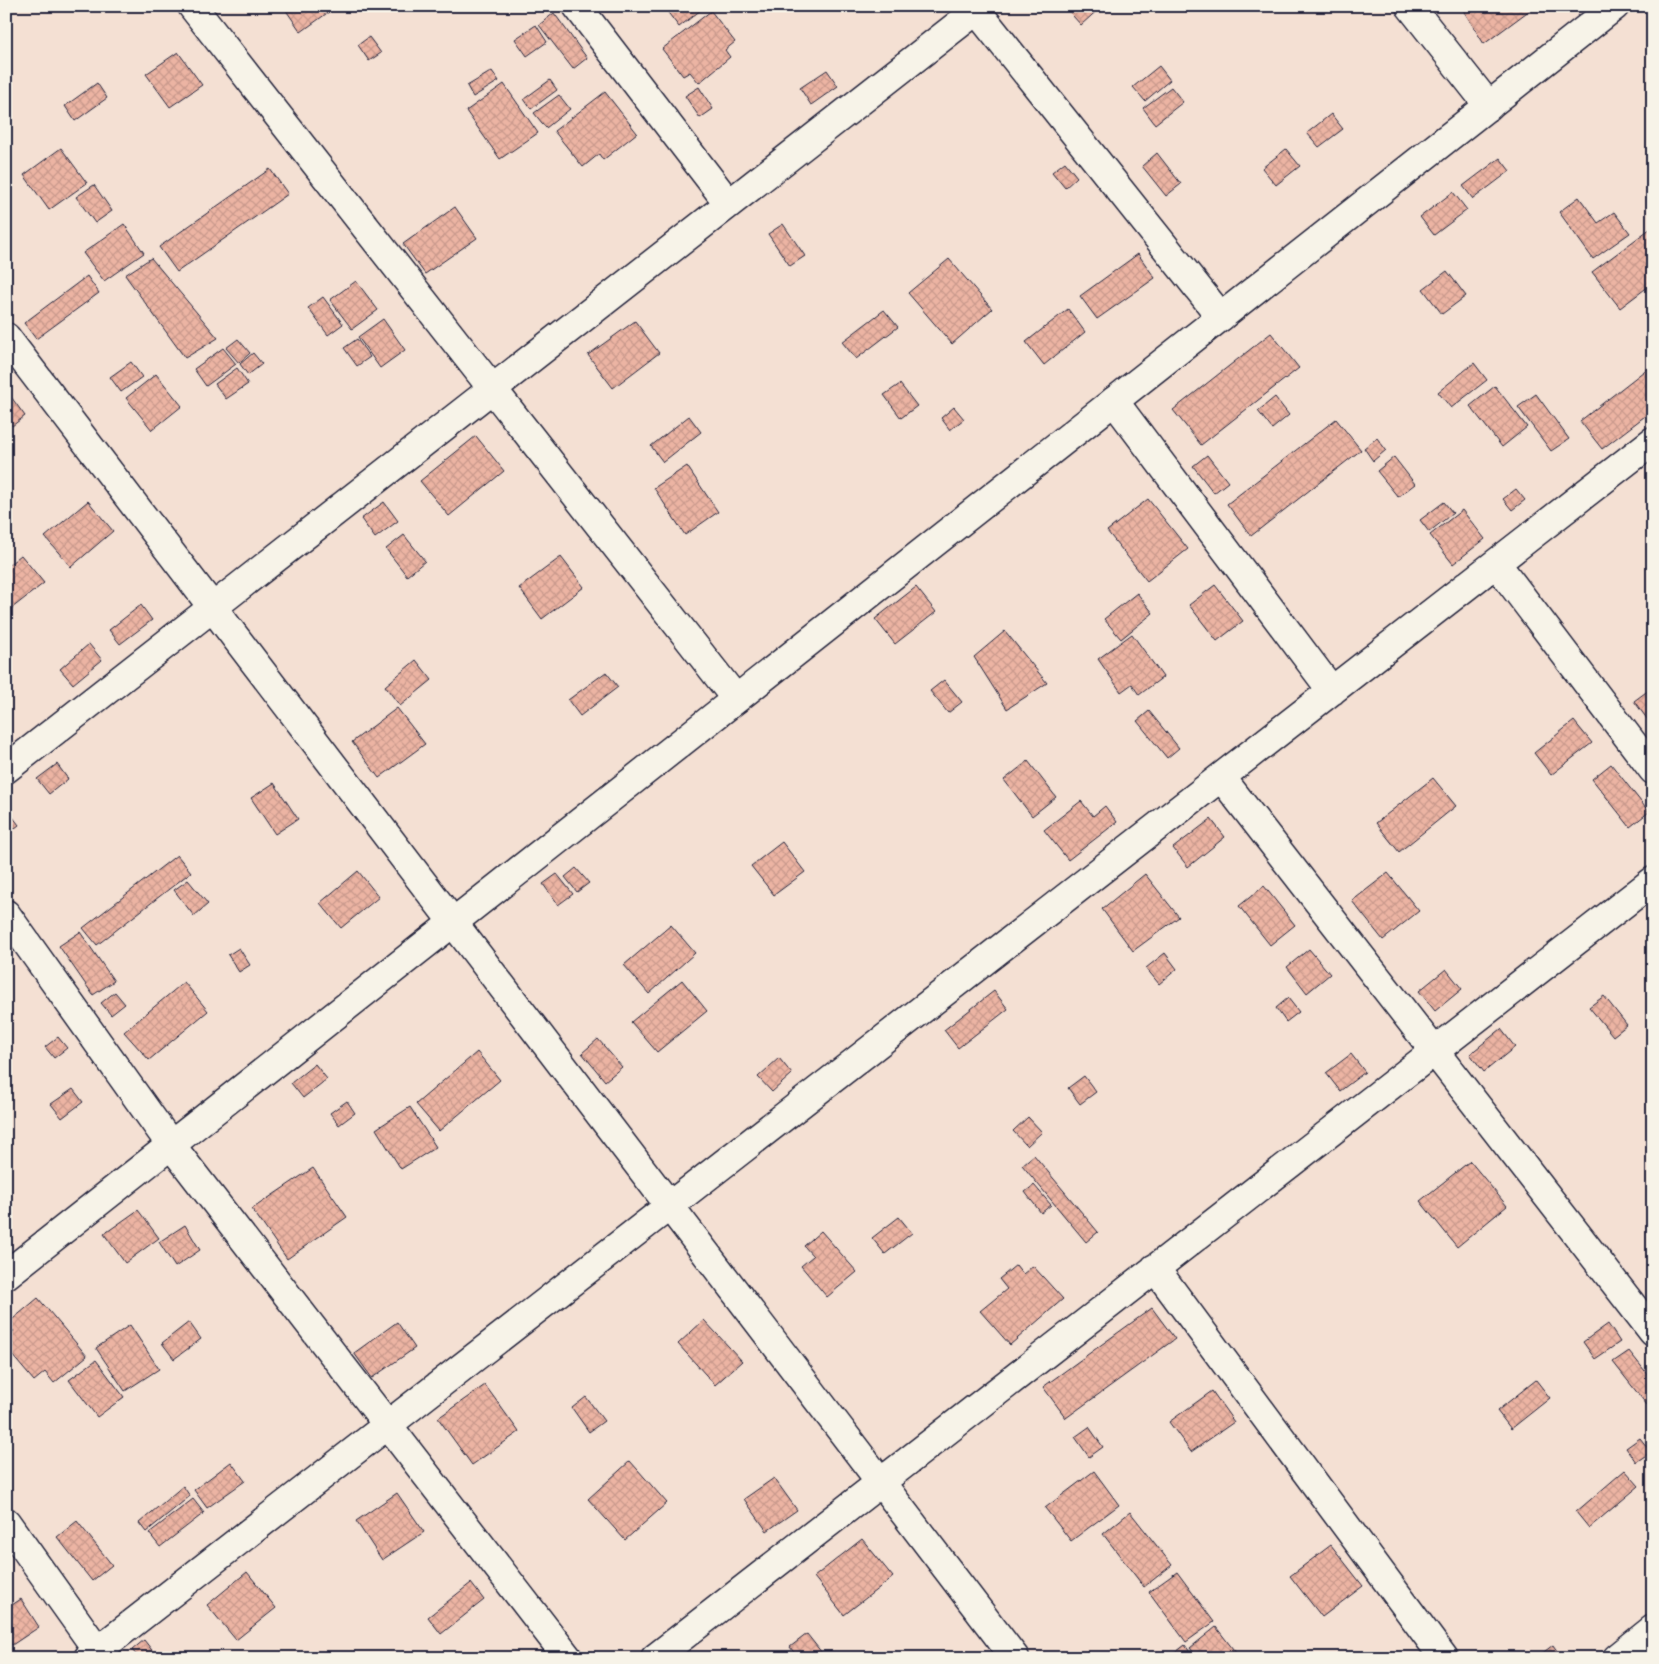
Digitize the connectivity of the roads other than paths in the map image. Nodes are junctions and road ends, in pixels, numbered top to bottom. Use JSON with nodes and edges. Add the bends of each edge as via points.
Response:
{"nodes":[{"id":1,"x":192,"y":6,"type":"edge"},
{"id":2,"x":576,"y":6,"type":"edge"},
{"id":3,"x":1410,"y":6,"type":"edge"},
{"id":4,"x":1615,"y":6,"type":"edge"},
{"id":5,"x":977,"y":8,"type":"edge"},
{"id":6,"x":1489,"y":106,"type":"junction"},
{"id":7,"x":729,"y":204,"type":"junction"},
{"id":8,"x":1221,"y":317,"type":"junction"},
{"id":9,"x":11,"y":352,"type":"edge"},
{"id":10,"x":492,"y":390,"type":"junction"},
{"id":11,"x":1114,"y":401,"type":"junction"},
{"id":12,"x":1653,"y":441,"type":"edge"},
{"id":13,"x":1496,"y":563,"type":"junction"},
{"id":14,"x":213,"y":608,"type":"junction"},
{"id":15,"x":1332,"y":691,"type":"junction"},
{"id":16,"x":736,"y":699,"type":"junction"},
{"id":17,"x":6,"y":769,"type":"edge"},
{"id":18,"x":1653,"y":770,"type":"edge"},
{"id":19,"x":1221,"y":777,"type":"junction"},
{"id":20,"x":1653,"y":881,"type":"edge"},
{"id":21,"x":6,"y":914,"type":"edge"},
{"id":22,"x":454,"y":922,"type":"junction"},
{"id":23,"x":1434,"y":1051,"type":"junction"},
{"id":24,"x":171,"y":1145,"type":"junction"},
{"id":25,"x":670,"y":1206,"type":"junction"},
{"id":26,"x":1155,"y":1268,"type":"junction"},
{"id":27,"x":6,"y":1275,"type":"edge"},
{"id":28,"x":1653,"y":1332,"type":"edge"},
{"id":29,"x":388,"y":1425,"type":"junction"},
{"id":30,"x":881,"y":1482,"type":"junction"},
{"id":31,"x":6,"y":1522,"type":"edge"},
{"id":32,"x":1653,"y":1629,"type":"edge"},
{"id":33,"x":97,"y":1655,"type":"edge"},
{"id":34,"x":568,"y":1658,"type":"edge"},
{"id":35,"x":655,"y":1658,"type":"edge"},
{"id":36,"x":1015,"y":1658,"type":"edge"},
{"id":37,"x":1444,"y":1658,"type":"edge"},
{"id":38,"x":1617,"y":1658,"type":"edge"}],
"edges":[{"from":1,"to":10,"type":"street"},
{"from":2,"to":7,"type":"street"},
{"from":3,"to":6,"type":"street"},
{"from":4,"to":6,"type":"street"},
{"from":5,"to":7,"type":"street"},
{"from":5,"to":8,"type":"street"},
{"from":6,"to":8,"type":"street"},
{"from":7,"to":10,"type":"street"},
{"from":8,"to":11,"type":"street"},
{"from":9,"to":14,"type":"street"},
{"from":10,"to":14,"type":"street"},
{"from":10,"to":16,"type":"street"},
{"from":11,"to":15,"type":"street"},
{"from":11,"to":16,"type":"street"},
{"from":12,"to":13,"type":"street"},
{"from":13,"to":15,"type":"street"},
{"from":13,"to":18,"type":"street"},
{"from":14,"to":17,"type":"street"},
{"from":14,"to":22,"type":"street"},
{"from":15,"to":19,"type":"street"},
{"from":16,"to":22,"type":"street"},
{"from":19,"to":23,"type":"street"},
{"from":19,"to":25,"type":"street"},
{"from":20,"to":23,"type":"street"},
{"from":21,"to":24,"type":"street"},
{"from":22,"to":24,"type":"street"},
{"from":22,"to":25,"type":"street"},
{"from":23,"to":26,"type":"street"},
{"from":23,"to":28,"type":"street"},
{"from":24,"to":27,"type":"street"},
{"from":24,"to":29,"type":"street"},
{"from":25,"to":29,"type":"street"},
{"from":25,"to":30,"type":"street"},
{"from":26,"to":30,"type":"street"},
{"from":26,"to":37,"type":"street"},
{"from":29,"to":33,"type":"street"},
{"from":29,"to":34,"type":"street"},
{"from":30,"to":35,"type":"street"},
{"from":30,"to":36,"type":"street"},
{"from":31,"to":33,"type":"street"},
{"from":32,"to":38,"type":"street"}]}
